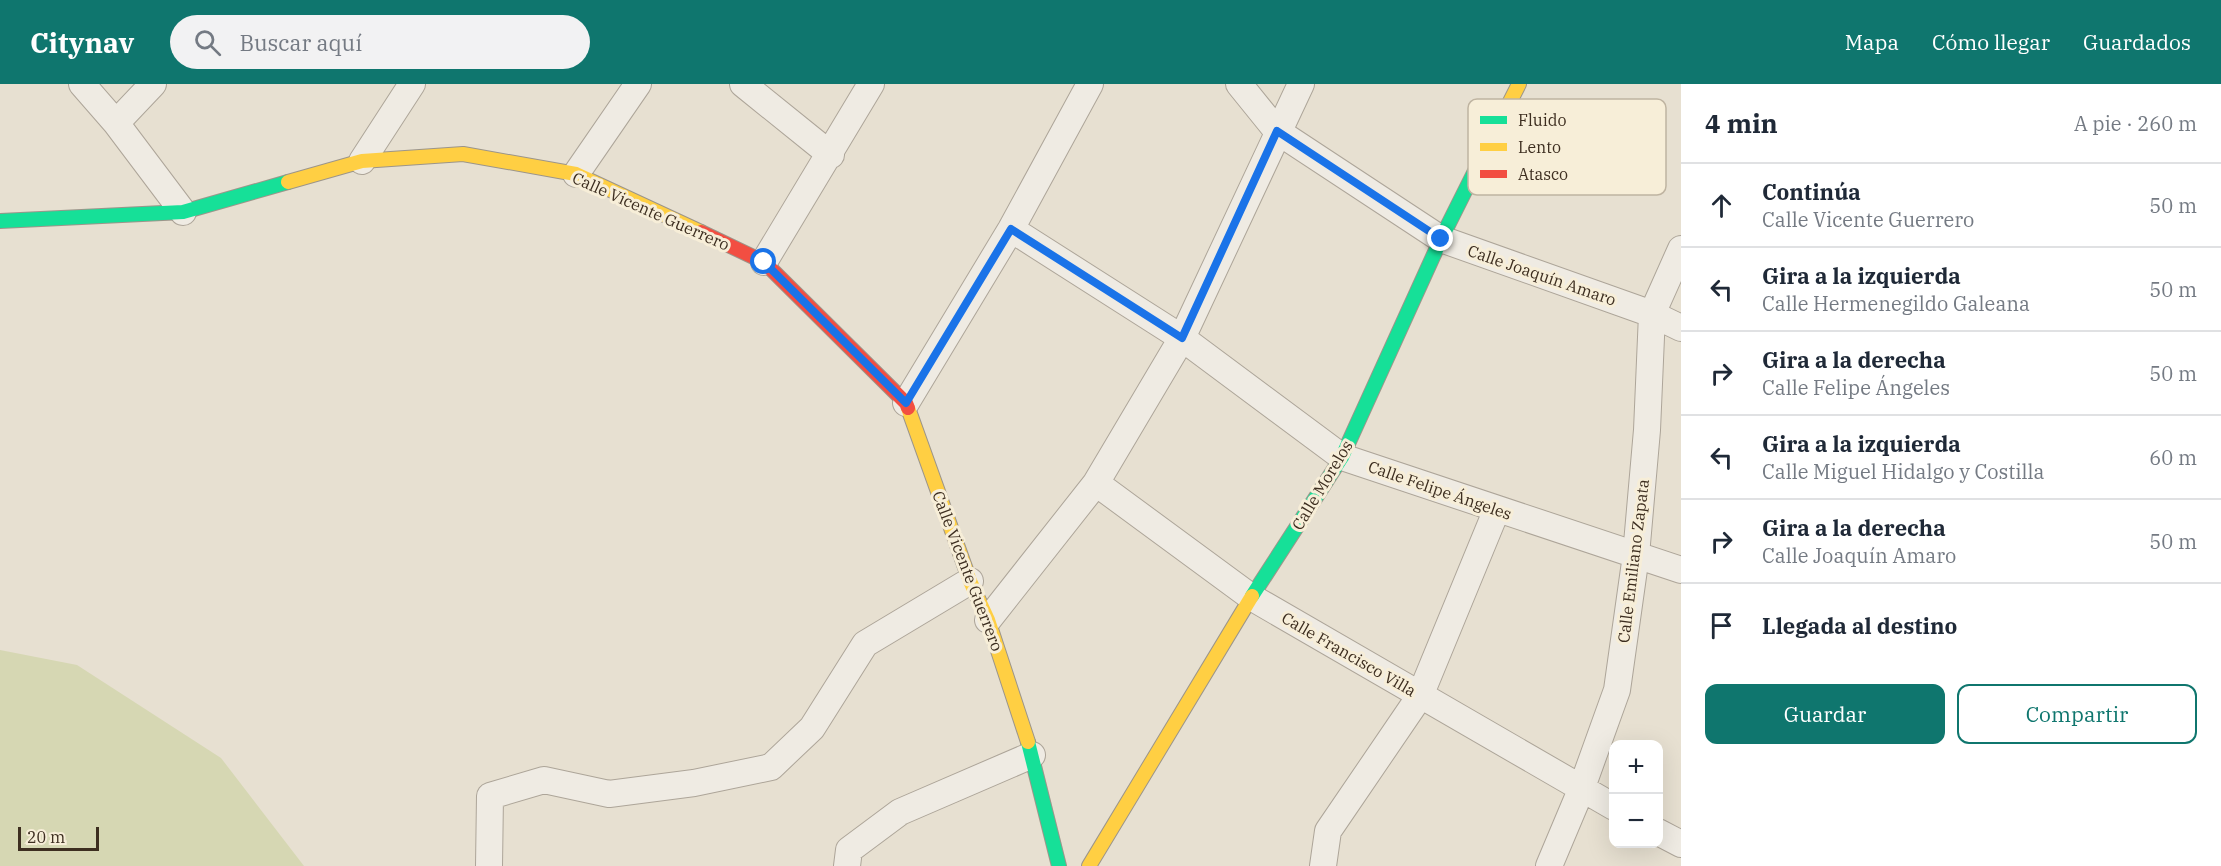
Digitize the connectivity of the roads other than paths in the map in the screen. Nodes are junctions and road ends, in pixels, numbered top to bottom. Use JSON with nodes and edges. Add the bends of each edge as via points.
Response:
{"nodes":[{"id":1,"x":82,"y":84,"type":"edge"},
{"id":2,"x":153,"y":84,"type":"edge"},
{"id":3,"x":412,"y":84,"type":"edge"},
{"id":4,"x":638,"y":84,"type":"edge"},
{"id":5,"x":743,"y":84,"type":"edge"},
{"id":6,"x":871,"y":84,"type":"edge"},
{"id":7,"x":1090,"y":84,"type":"edge"},
{"id":8,"x":1239,"y":84,"type":"edge"},
{"id":9,"x":1301,"y":84,"type":"edge"},
{"id":10,"x":1519,"y":84,"type":"edge"},
{"id":11,"x":1511,"y":99,"type":"edge"},
{"id":12,"x":116,"y":123,"type":"junction"},
{"id":13,"x":1277,"y":131,"type":"junction"},
{"id":14,"x":831,"y":155,"type":"junction"},
{"id":15,"x":362,"y":161,"type":"junction"},
{"id":16,"x":576,"y":174,"type":"junction"},
{"id":17,"x":1468,"y":185,"type":"edge"},
{"id":18,"x":183,"y":212,"type":"junction"},
{"id":19,"x":0,"y":221,"type":"edge"},
{"id":20,"x":1011,"y":229,"type":"junction"},
{"id":21,"x":1441,"y":239,"type":"junction"},
{"id":22,"x":1681,"y":249,"type":"edge"},
{"id":23,"x":764,"y":262,"type":"junction"},
{"id":24,"x":1652,"y":314,"type":"junction"},
{"id":25,"x":1681,"y":328,"type":"edge"},
{"id":26,"x":1182,"y":338,"type":"junction"},
{"id":27,"x":906,"y":403,"type":"junction"},
{"id":28,"x":1342,"y":457,"type":"junction"},
{"id":29,"x":1096,"y":483,"type":"junction"},
{"id":30,"x":1497,"y":509,"type":"junction"},
{"id":31,"x":1636,"y":555,"type":"junction"},
{"id":32,"x":1681,"y":570,"type":"edge"},
{"id":33,"x":970,"y":581,"type":"junction"},
{"id":34,"x":1251,"y":597,"type":"junction"},
{"id":35,"x":988,"y":620,"type":"junction"},
{"id":36,"x":1420,"y":696,"type":"junction"},
{"id":37,"x":1032,"y":755,"type":"junction"},
{"id":38,"x":1581,"y":790,"type":"junction"},
{"id":39,"x":1609,"y":804,"type":"edge"},
{"id":40,"x":1663,"y":834,"type":"edge"},
{"id":41,"x":1681,"y":844,"type":"edge"},
{"id":42,"x":489,"y":866,"type":"edge"},
{"id":43,"x":847,"y":866,"type":"edge"},
{"id":44,"x":1059,"y":866,"type":"edge"},
{"id":45,"x":1089,"y":866,"type":"edge"},
{"id":46,"x":1323,"y":866,"type":"edge"},
{"id":47,"x":1549,"y":866,"type":"edge"}],
"edges":[{"from":1,"to":12,"type":"street"},
{"from":2,"to":12,"type":"street"},
{"from":3,"to":15,"type":"street"},
{"from":4,"to":16,"type":"street"},
{"from":5,"to":14,"type":"street"},
{"from":6,"to":14,"type":"street"},
{"from":7,"to":20,"type":"street"},
{"from":8,"to":13,"type":"street","name":"Calle Joaquín Amaro"},
{"from":9,"to":13,"type":"street"},
{"from":10,"to":11,"type":"street","name":"Calle Morelos"},
{"from":12,"to":18,"type":"street"},
{"from":13,"to":21,"type":"street","name":"Calle Joaquín Amaro"},
{"from":13,"to":26,"type":"street"},
{"from":14,"to":23,"type":"street"},
{"from":15,"to":16,"type":"street","name":"Calle Vicente Guerrero","via":[[464,154]]},
{"from":15,"to":18,"type":"street","name":"Calle Vicente Guerrero"},
{"from":16,"to":23,"type":"street","name":"Calle Vicente Guerrero"},
{"from":17,"to":21,"type":"street","name":"Calle Morelos"},
{"from":18,"to":19,"type":"street","name":"Calle Vicente Guerrero"},
{"from":20,"to":26,"type":"street","name":"Calle Felipe Ángeles"},
{"from":20,"to":27,"type":"street"},
{"from":21,"to":24,"type":"street","name":"Calle Joaquín Amaro"},
{"from":21,"to":28,"type":"street","name":"Calle Morelos"},
{"from":22,"to":24,"type":"street","name":"Calle Emiliano Zapata"},
{"from":23,"to":27,"type":"street","name":"Calle Vicente Guerrero"},
{"from":24,"to":25,"type":"street","name":"Calle Joaquín Amaro"},
{"from":24,"to":31,"type":"street","name":"Calle Emiliano Zapata"},
{"from":26,"to":28,"type":"street","name":"Calle Felipe Ángeles"},
{"from":26,"to":29,"type":"street"},
{"from":27,"to":33,"type":"street","name":"Calle Vicente Guerrero"},
{"from":28,"to":30,"type":"street","name":"Calle Felipe Ángeles"},
{"from":28,"to":34,"type":"street","name":"Calle Morelos"},
{"from":29,"to":34,"type":"street","name":"Calle Francisco Villa"},
{"from":29,"to":35,"type":"street"},
{"from":30,"to":31,"type":"street","name":"Calle Felipe Ángeles"},
{"from":30,"to":36,"type":"street"},
{"from":31,"to":32,"type":"street","name":"Calle Felipe Ángeles"},
{"from":31,"to":38,"type":"street","name":"Calle Emiliano Zapata","via":[[1617,690]]},
{"from":33,"to":35,"type":"street","name":"Calle Vicente Guerrero"},
{"from":33,"to":42,"type":"street","via":[[865,644],[812,728],[771,767],[694,783],[609,794],[544,780],[490,796]]},
{"from":34,"to":36,"type":"street","name":"Calle Francisco Villa"},
{"from":34,"to":45,"type":"street","name":"Calle Morelos"},
{"from":35,"to":37,"type":"street","name":"Calle Vicente Guerrero"},
{"from":36,"to":38,"type":"street","name":"Calle Francisco Villa"},
{"from":36,"to":46,"type":"street","via":[[1328,831]]},
{"from":37,"to":43,"type":"street","via":[[900,812],[849,850]]},
{"from":37,"to":44,"type":"street","name":"Calle Vicente Guerrero"},
{"from":38,"to":39,"type":"street","name":"Calle Francisco Villa"},
{"from":38,"to":47,"type":"street","name":"Calle Emiliano Zapata"},
{"from":40,"to":41,"type":"street"}]}
